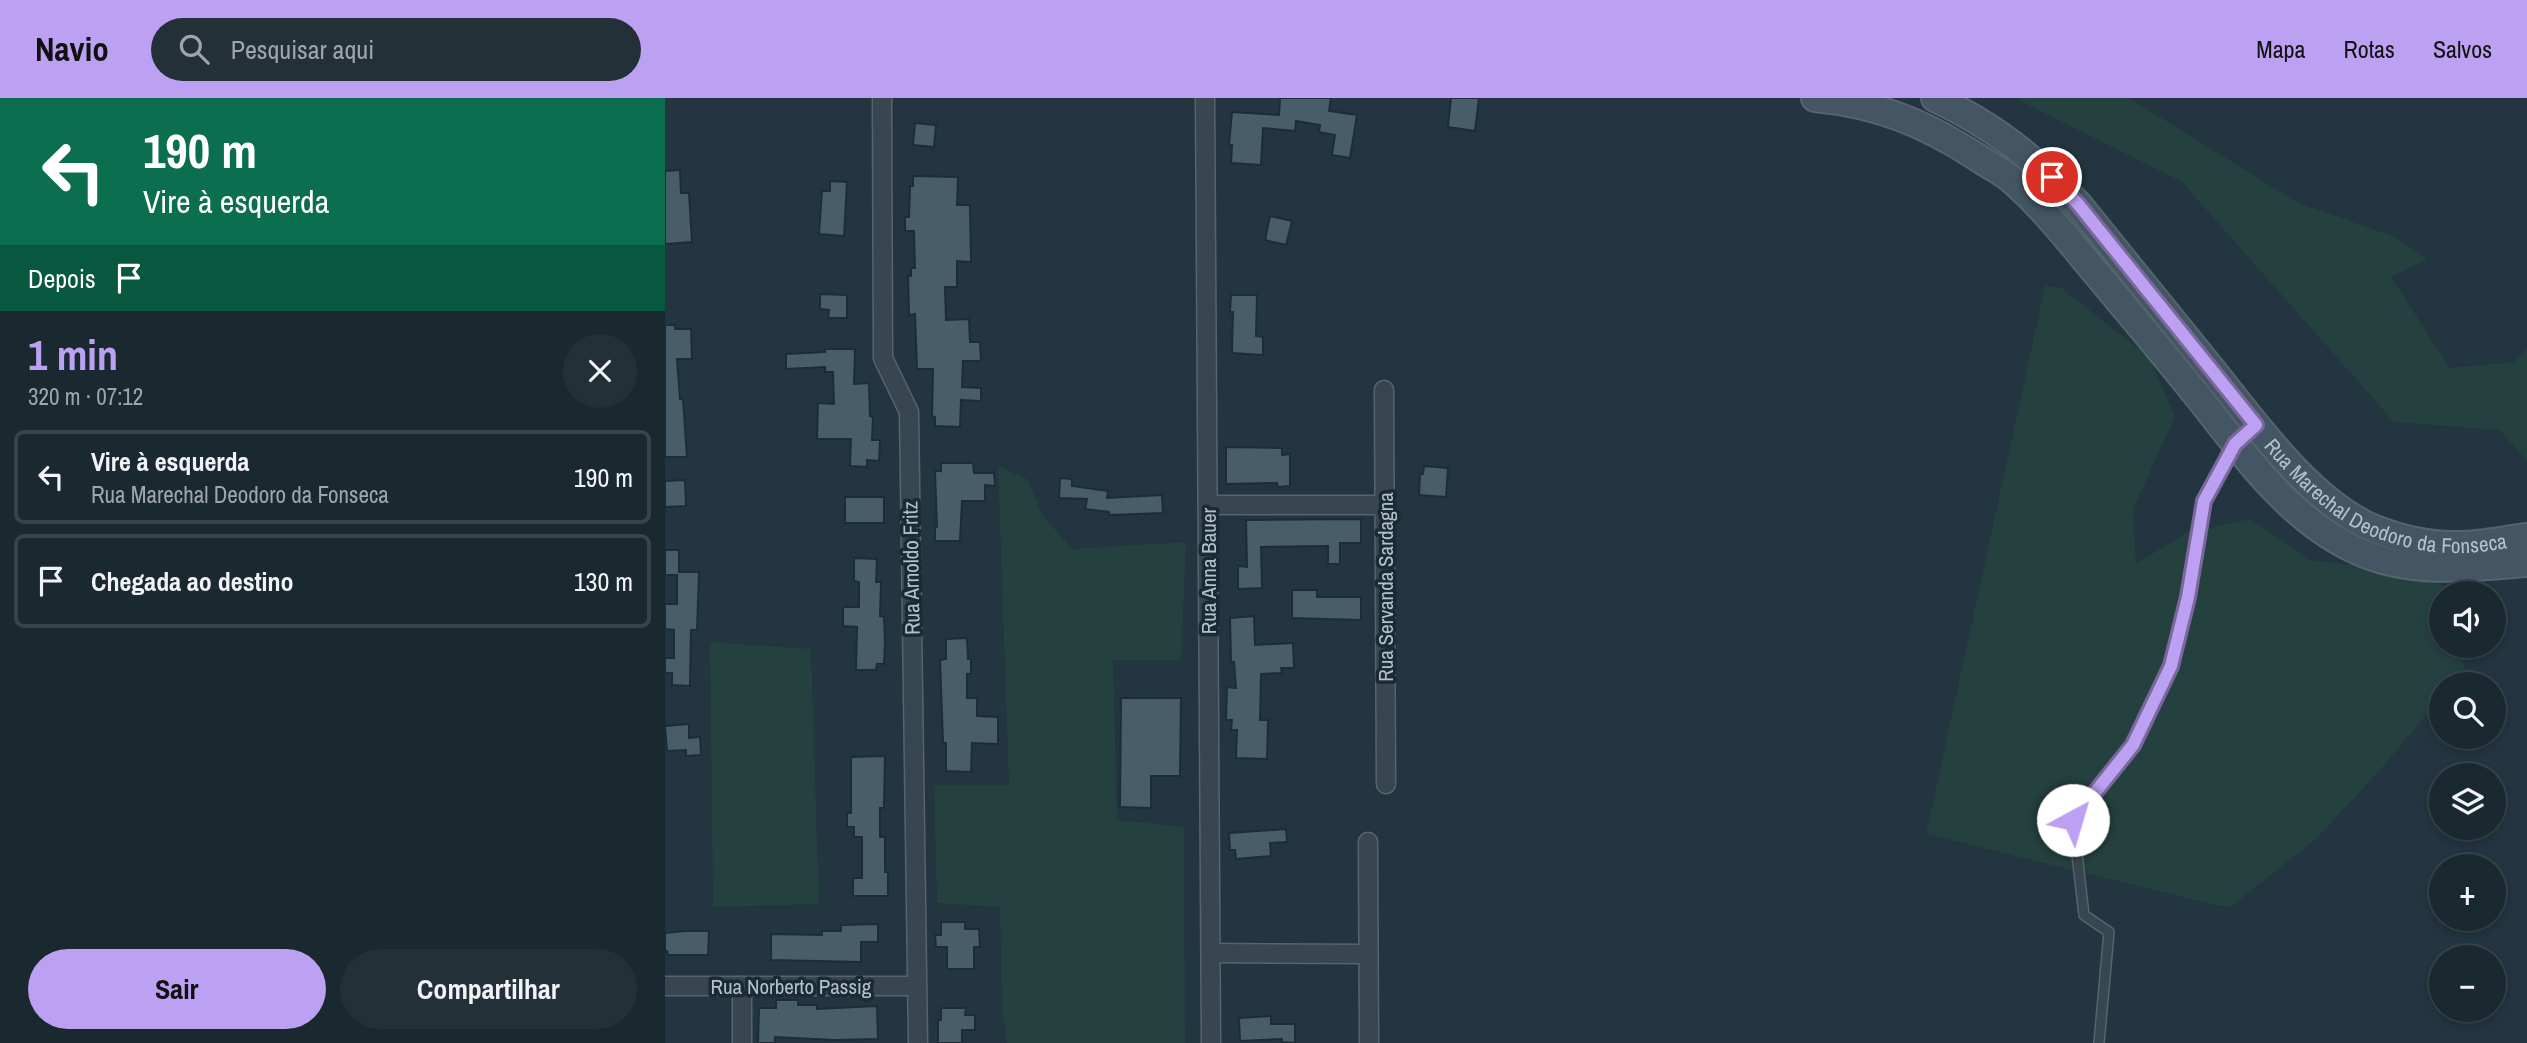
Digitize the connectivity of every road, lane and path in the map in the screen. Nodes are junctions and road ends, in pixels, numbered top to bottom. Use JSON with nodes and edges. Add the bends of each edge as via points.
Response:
{"nodes":[{"id":1,"x":882,"y":98,"type":"edge"},
{"id":2,"x":1205,"y":98,"type":"edge"},
{"id":3,"x":1815,"y":98,"type":"edge"},
{"id":4,"x":1929,"y":98,"type":"edge"},
{"id":5,"x":1935,"y":98,"type":"edge"},
{"id":6,"x":1918,"y":123,"type":"junction"},
{"id":7,"x":1384,"y":390,"type":"dead end"},
{"id":8,"x":2256,"y":425,"type":"junction"},
{"id":9,"x":2235,"y":444,"type":"junction"},
{"id":10,"x":1207,"y":505,"type":"junction"},
{"id":11,"x":1384,"y":505,"type":"junction"},
{"id":12,"x":2527,"y":537,"type":"edge"},
{"id":13,"x":2527,"y":563,"type":"edge"},
{"id":14,"x":1385,"y":784,"type":"dead end"},
{"id":15,"x":1368,"y":842,"type":"dead end"},
{"id":16,"x":1211,"y":953,"type":"junction"},
{"id":17,"x":1368,"y":954,"type":"junction"},
{"id":18,"x":665,"y":986,"type":"edge"},
{"id":19,"x":742,"y":986,"type":"junction"},
{"id":20,"x":917,"y":986,"type":"junction"},
{"id":21,"x":742,"y":1043,"type":"edge"},
{"id":22,"x":918,"y":1043,"type":"edge"},
{"id":23,"x":1212,"y":1043,"type":"edge"},
{"id":24,"x":1369,"y":1043,"type":"edge"},
{"id":25,"x":2099,"y":1043,"type":"edge"}],
"edges":[{"from":1,"to":20,"type":"street","name":"Rua Arnoldo Fritz","via":[[883,358],[909,412]]},
{"from":2,"to":10,"type":"street","name":"Rua Anna Bauer"},
{"from":3,"to":6,"type":"main road","name":"Rua Marechal Deodoro da Fonseca","via":[[1843,100]]},
{"from":4,"to":6,"type":"main road"},
{"from":5,"to":8,"type":"main road","name":"Rua Marechal Deodoro da Fonseca","via":[[1987,126],[2052,177]]},
{"from":6,"to":9,"type":"main road","name":"Rua Marechal Deodoro da Fonseca","via":[[2011,179],[2034,202]]},
{"from":7,"to":11,"type":"street","name":"Rua Servanda Sardagna"},
{"from":8,"to":9,"type":"main road"},
{"from":8,"to":12,"type":"main road","name":"Rua Marechal Deodoro da Fonseca","via":[[2314,489],[2373,528],[2402,538],[2453,545]]},
{"from":9,"to":13,"type":"main road","name":"Rua Marechal Deodoro da Fonseca","via":[[2310,522],[2365,554],[2438,568]]},
{"from":9,"to":25,"type":"lane","via":[[2204,501],[2171,666],[2133,745],[2073,820],[2084,915],[2109,932]]},
{"from":10,"to":11,"type":"street"},
{"from":10,"to":16,"type":"street","name":"Rua Anna Bauer"},
{"from":11,"to":14,"type":"street","name":"Rua Servanda Sardagna"},
{"from":15,"to":17,"type":"street"},
{"from":16,"to":17,"type":"street"},
{"from":16,"to":23,"type":"street","name":"Rua Anna Bauer"},
{"from":17,"to":24,"type":"street"},
{"from":18,"to":19,"type":"street","name":"Rua Norberto Passig"},
{"from":19,"to":20,"type":"street","name":"Rua Norberto Passig"},
{"from":19,"to":21,"type":"street"},
{"from":20,"to":22,"type":"street","name":"Rua Arnoldo Fritz"}]}
